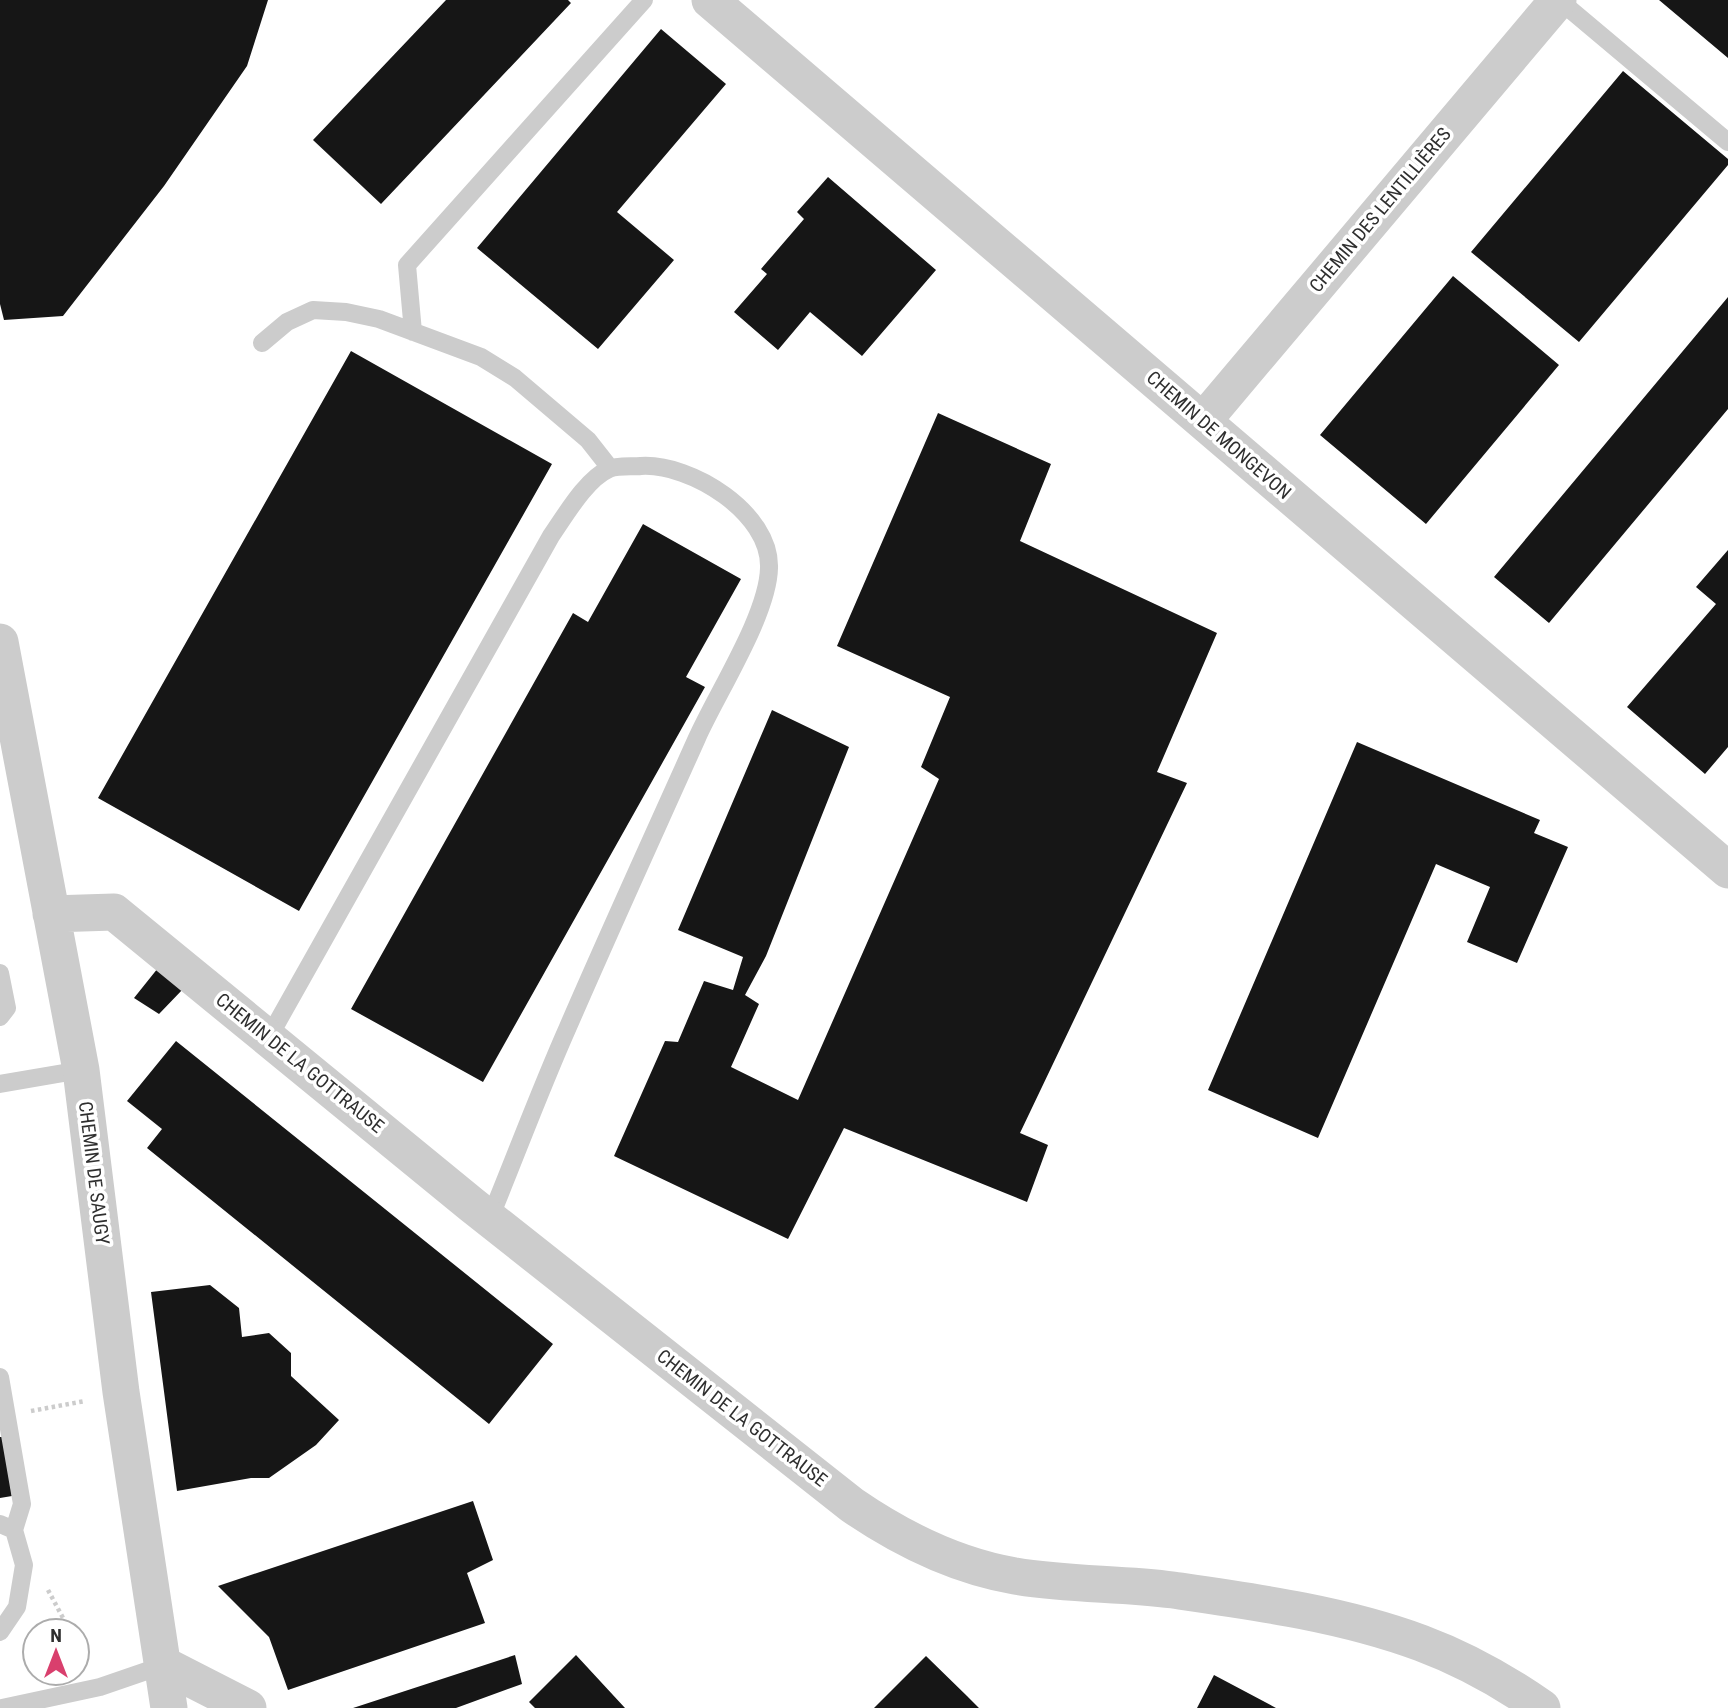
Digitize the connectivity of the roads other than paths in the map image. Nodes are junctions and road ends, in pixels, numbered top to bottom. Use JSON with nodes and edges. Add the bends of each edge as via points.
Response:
{"nodes":[{"id":1,"x":644,"y":0,"type":"edge"},
{"id":2,"x":710,"y":0,"type":"edge"},
{"id":3,"x":1558,"y":0,"type":"edge"},
{"id":4,"x":1728,"y":142,"type":"edge"},
{"id":5,"x":413,"y":332,"type":"junction"},
{"id":6,"x":262,"y":343,"type":"dead end"},
{"id":7,"x":1203,"y":421,"type":"junction"},
{"id":8,"x":610,"y":468,"type":"junction"},
{"id":9,"x":0,"y":642,"type":"edge"},
{"id":10,"x":1728,"y":870,"type":"edge"},
{"id":11,"x":51,"y":914,"type":"junction"},
{"id":12,"x":0,"y":973,"type":"edge"},
{"id":13,"x":0,"y":1017,"type":"edge"},
{"id":14,"x":269,"y":1037,"type":"junction"},
{"id":15,"x":81,"y":1070,"type":"junction"},
{"id":16,"x":0,"y":1084,"type":"edge"},
{"id":17,"x":490,"y":1218,"type":"junction"},
{"id":18,"x":0,"y":1377,"type":"edge"},
{"id":19,"x":7,"y":1527,"type":"edge"},
{"id":20,"x":0,"y":1632,"type":"edge"},
{"id":21,"x":164,"y":1665,"type":"junction"},
{"id":22,"x":2,"y":1708,"type":"edge"},
{"id":23,"x":169,"y":1708,"type":"edge"},
{"id":24,"x":248,"y":1708,"type":"edge"},
{"id":25,"x":1542,"y":1708,"type":"edge"}],
"edges":[{"from":1,"to":5,"type":"lane","via":[[407,265]]},
{"from":2,"to":7,"type":"street","name":"CHEMIN DE MONGEVON"},
{"from":3,"to":4,"type":"lane"},
{"from":3,"to":7,"type":"street","name":"CHEMIN DES LENTILLIÈRES"},
{"from":5,"to":6,"type":"lane","via":[[379,319],[313,310],[287,322]]},
{"from":5,"to":8,"type":"lane","via":[[481,357],[515,378],[588,440]]},
{"from":7,"to":10,"type":"street","name":"CHEMIN DE MONGEVON"},
{"from":8,"to":14,"type":"lane","via":[[580,492],[551,536]]},
{"from":8,"to":17,"type":"lane","via":[[656,465],[706,484],[755,524],[767,545],[769,569],[760,607],[567,1029]]},
{"from":9,"to":11,"type":"street","name":"CHEMIN DE SAUGY"},
{"from":11,"to":14,"type":"street","name":"CHEMIN DE LA GOTTRAUSE","via":[[114,912]]},
{"from":11,"to":15,"type":"street","name":"CHEMIN DE SAUGY"},
{"from":12,"to":13,"type":"lane","via":[[7,1008]]},
{"from":14,"to":17,"type":"street","name":"CHEMIN DE LA GOTTRAUSE"},
{"from":15,"to":16,"type":"lane"},
{"from":15,"to":21,"type":"street","name":"CHEMIN DE SAUGY","via":[[123,1405]]},
{"from":17,"to":25,"type":"street","name":"CHEMIN DE LA GOTTRAUSE","via":[[852,1505],[883,1527],[934,1551],[1014,1576],[1172,1590],[1297,1609],[1421,1643],[1513,1688]]},
{"from":18,"to":19,"type":"lane","via":[[22,1504]]},
{"from":19,"to":20,"type":"lane","via":[[24,1565],[17,1607]]},
{"from":21,"to":22,"type":"lane","via":[[100,1687]]},
{"from":21,"to":23,"type":"street","name":"CHEMIN DE SAUGY"},
{"from":21,"to":24,"type":"street"}]}
